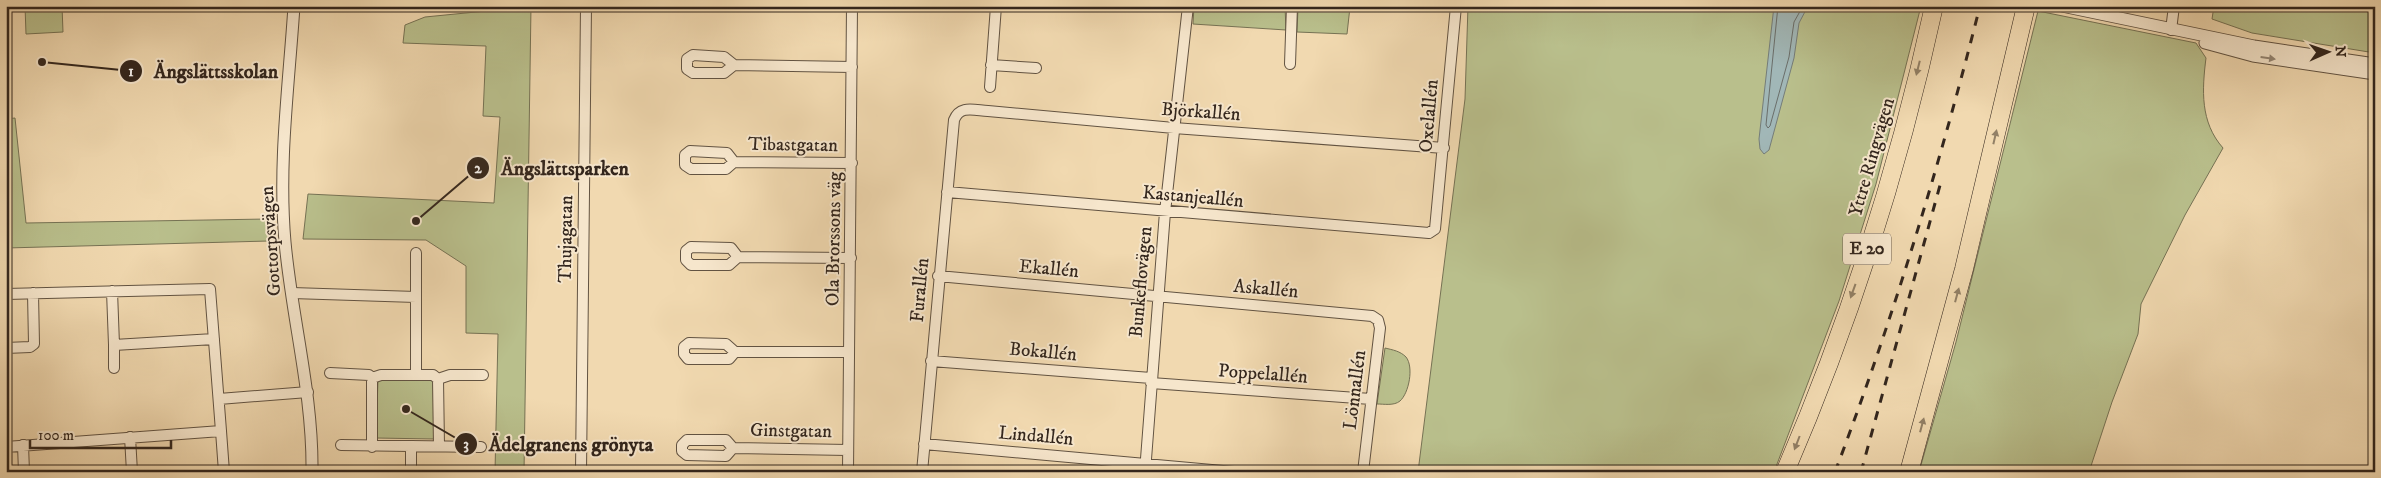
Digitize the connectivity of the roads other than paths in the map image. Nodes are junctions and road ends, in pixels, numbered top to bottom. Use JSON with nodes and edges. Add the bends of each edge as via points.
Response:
{"nodes":[{"id":1,"x":294,"y":6,"type":"edge"},
{"id":2,"x":586,"y":6,"type":"edge"},
{"id":3,"x":852,"y":6,"type":"edge"},
{"id":4,"x":996,"y":6,"type":"edge"},
{"id":5,"x":1188,"y":6,"type":"edge"},
{"id":6,"x":1292,"y":6,"type":"edge"},
{"id":7,"x":1456,"y":6,"type":"edge"},
{"id":8,"x":2026,"y":6,"type":"edge"},
{"id":9,"x":2062,"y":6,"type":"edge"},
{"id":10,"x":2174,"y":6,"type":"edge"},
{"id":11,"x":1932,"y":14,"type":"edge"},
{"id":12,"x":2171,"y":30,"type":"junction"},
{"id":13,"x":1290,"y":64,"type":"dead end"},
{"id":14,"x":2375,"y":64,"type":"edge"},
{"id":15,"x":734,"y":65,"type":"dead end"},
{"id":16,"x":991,"y":65,"type":"junction"},
{"id":17,"x":852,"y":67,"type":"junction"},
{"id":18,"x":1036,"y":68,"type":"dead end"},
{"id":19,"x":2375,"y":74,"type":"edge"},
{"id":20,"x":990,"y":86,"type":"dead end"},
{"id":21,"x":957,"y":112,"type":"joint"},
{"id":22,"x":1174,"y":128,"type":"junction"},
{"id":23,"x":1444,"y":148,"type":"junction"},
{"id":24,"x":734,"y":162,"type":"dead end"},
{"id":25,"x":852,"y":164,"type":"junction"},
{"id":26,"x":947,"y":192,"type":"junction"},
{"id":27,"x":1165,"y":212,"type":"junction"},
{"id":28,"x":1435,"y":229,"type":"joint"},
{"id":29,"x":416,"y":252,"type":"dead end"},
{"id":30,"x":738,"y":257,"type":"dead end"},
{"id":31,"x":851,"y":258,"type":"junction"},
{"id":32,"x":938,"y":276,"type":"junction"},
{"id":33,"x":112,"y":291,"type":"junction"},
{"id":34,"x":33,"y":293,"type":"junction"},
{"id":35,"x":292,"y":293,"type":"junction"},
{"id":36,"x":6,"y":294,"type":"edge"},
{"id":37,"x":1157,"y":296,"type":"junction"},
{"id":38,"x":416,"y":297,"type":"junction"},
{"id":39,"x":1372,"y":316,"type":"joint"},
{"id":40,"x":214,"y":339,"type":"junction"},
{"id":41,"x":114,"y":345,"type":"junction"},
{"id":42,"x":6,"y":348,"type":"edge"},
{"id":43,"x":735,"y":352,"type":"dead end"},
{"id":44,"x":850,"y":352,"type":"junction"},
{"id":45,"x":931,"y":360,"type":"junction"},
{"id":46,"x":114,"y":368,"type":"dead end"},
{"id":47,"x":330,"y":373,"type":"dead end"},
{"id":48,"x":416,"y":375,"type":"junction"},
{"id":49,"x":483,"y":375,"type":"dead end"},
{"id":50,"x":372,"y":378,"type":"junction"},
{"id":51,"x":438,"y":379,"type":"junction"},
{"id":52,"x":1151,"y":381,"type":"junction"},
{"id":53,"x":308,"y":392,"type":"junction"},
{"id":54,"x":219,"y":400,"type":"junction"},
{"id":55,"x":1371,"y":400,"type":"junction"},
{"id":56,"x":221,"y":431,"type":"junction"},
{"id":57,"x":130,"y":437,"type":"junction"},
{"id":58,"x":924,"y":444,"type":"junction"},
{"id":59,"x":23,"y":445,"type":"junction"},
{"id":60,"x":341,"y":446,"type":"dead end"},
{"id":61,"x":439,"y":446,"type":"junction"},
{"id":62,"x":6,"y":447,"type":"edge"},
{"id":63,"x":372,"y":447,"type":"junction"},
{"id":64,"x":411,"y":447,"type":"junction"},
{"id":65,"x":481,"y":447,"type":"dead end"},
{"id":66,"x":733,"y":448,"type":"dead end"},
{"id":67,"x":848,"y":450,"type":"junction"},
{"id":68,"x":1145,"y":468,"type":"edge"},
{"id":69,"x":24,"y":472,"type":"edge"},
{"id":70,"x":132,"y":472,"type":"edge"},
{"id":71,"x":224,"y":472,"type":"edge"},
{"id":72,"x":312,"y":472,"type":"edge"},
{"id":73,"x":411,"y":472,"type":"edge"},
{"id":74,"x":581,"y":472,"type":"edge"},
{"id":75,"x":848,"y":472,"type":"edge"},
{"id":76,"x":922,"y":472,"type":"edge"},
{"id":77,"x":1234,"y":472,"type":"edge"},
{"id":78,"x":1363,"y":472,"type":"edge"},
{"id":79,"x":1785,"y":472,"type":"edge"},
{"id":80,"x":1909,"y":472,"type":"edge"}],
"edges":[{"from":1,"to":35,"type":"street","name":"Gottorpsvägen","via":[[285,123],[283,209]]},
{"from":2,"to":74,"type":"street","name":"Thujagatan"},
{"from":3,"to":17,"type":"street","name":"Ola Brorssons väg"},
{"from":4,"to":16,"type":"street"},
{"from":5,"to":22,"type":"street","name":"Bunkeflovägen"},
{"from":6,"to":13,"type":"street"},
{"from":7,"to":23,"type":"street","name":"Oxelallén"},
{"from":80,"to":8,"type":"highway","one_way":true,"via":[[1964,269]]},
{"from":9,"to":12,"type":"street"},
{"from":10,"to":12,"type":"street"},
{"from":11,"to":79,"type":"highway","name":"Yttre Ringvägen","number":"E 20","one_way":true,"via":[[1897,152],[1860,274]]},
{"from":12,"to":14,"type":"street"},
{"from":12,"to":19,"type":"street","one_way":true,"via":[[2253,56]]},
{"from":15,"to":17,"type":"street"},
{"from":16,"to":18,"type":"street"},
{"from":16,"to":20,"type":"street"},
{"from":17,"to":25,"type":"street","name":"Ola Brorssons väg"},
{"from":21,"to":22,"type":"street","name":"Björkallén","via":[[988,111]]},
{"from":21,"to":26,"type":"street","name":"Furallén"},
{"from":22,"to":23,"type":"street","name":"Björkallén"},
{"from":22,"to":27,"type":"street","name":"Bunkeflovägen"},
{"from":23,"to":28,"type":"street","name":"Oxelallén"},
{"from":24,"to":25,"type":"street","name":"Tibastgatan"},
{"from":25,"to":31,"type":"street","name":"Ola Brorssons väg"},
{"from":26,"to":27,"type":"street","name":"Kastanjeallén"},
{"from":26,"to":32,"type":"street","name":"Furallén"},
{"from":27,"to":28,"type":"street","name":"Kastanjeallén","via":[[1417,233],[1429,233]]},
{"from":27,"to":37,"type":"street","name":"Bunkeflovägen"},
{"from":29,"to":38,"type":"street"},
{"from":30,"to":31,"type":"street"},
{"from":31,"to":44,"type":"street","name":"Ola Brorssons väg"},
{"from":32,"to":37,"type":"street","name":"Ekallén"},
{"from":32,"to":45,"type":"street","name":"Furallén"},
{"from":33,"to":34,"type":"street"},
{"from":33,"to":40,"type":"street","via":[[210,289]]},
{"from":33,"to":41,"type":"street"},
{"from":34,"to":36,"type":"street"},
{"from":34,"to":42,"type":"street","via":[[34,344]]},
{"from":35,"to":38,"type":"street"},
{"from":35,"to":53,"type":"street","name":"Gottorpsvägen"},
{"from":37,"to":39,"type":"street","name":"Askallén"},
{"from":37,"to":52,"type":"street","name":"Bunkeflovägen"},
{"from":38,"to":48,"type":"street"},
{"from":39,"to":55,"type":"street","name":"Lönnallén","via":[[1378,320],[1380,328]]},
{"from":40,"to":41,"type":"street"},
{"from":40,"to":54,"type":"street"},
{"from":41,"to":46,"type":"street"},
{"from":43,"to":44,"type":"street"},
{"from":44,"to":67,"type":"street","name":"Ola Brorssons väg"},
{"from":45,"to":52,"type":"street","name":"Bokallén"},
{"from":45,"to":58,"type":"street","name":"Furallén"},
{"from":47,"to":50,"type":"street","via":[[369,374]]},
{"from":48,"to":50,"type":"street"},
{"from":48,"to":51,"type":"street"},
{"from":49,"to":51,"type":"street","via":[[450,375]]},
{"from":50,"to":63,"type":"street"},
{"from":51,"to":61,"type":"street"},
{"from":52,"to":55,"type":"street","name":"Poppelallén"},
{"from":52,"to":68,"type":"street","name":"Bunkeflovägen"},
{"from":53,"to":54,"type":"street"},
{"from":53,"to":72,"type":"street","name":"Gottorpsvägen"},
{"from":54,"to":56,"type":"street"},
{"from":55,"to":78,"type":"street","name":"Lönnallén"},
{"from":56,"to":57,"type":"street"},
{"from":56,"to":71,"type":"street"},
{"from":57,"to":59,"type":"street"},
{"from":57,"to":70,"type":"street"},
{"from":58,"to":68,"type":"street","name":"Lindallén"},
{"from":58,"to":76,"type":"street","name":"Furallén"},
{"from":59,"to":62,"type":"street"},
{"from":59,"to":69,"type":"street"},
{"from":60,"to":63,"type":"street"},
{"from":61,"to":64,"type":"street"},
{"from":61,"to":65,"type":"street"},
{"from":63,"to":64,"type":"street"},
{"from":64,"to":73,"type":"street"},
{"from":66,"to":67,"type":"street","name":"Ginstgatan"},
{"from":67,"to":75,"type":"street","name":"Ola Brorssons väg"},
{"from":68,"to":77,"type":"street"}]}
